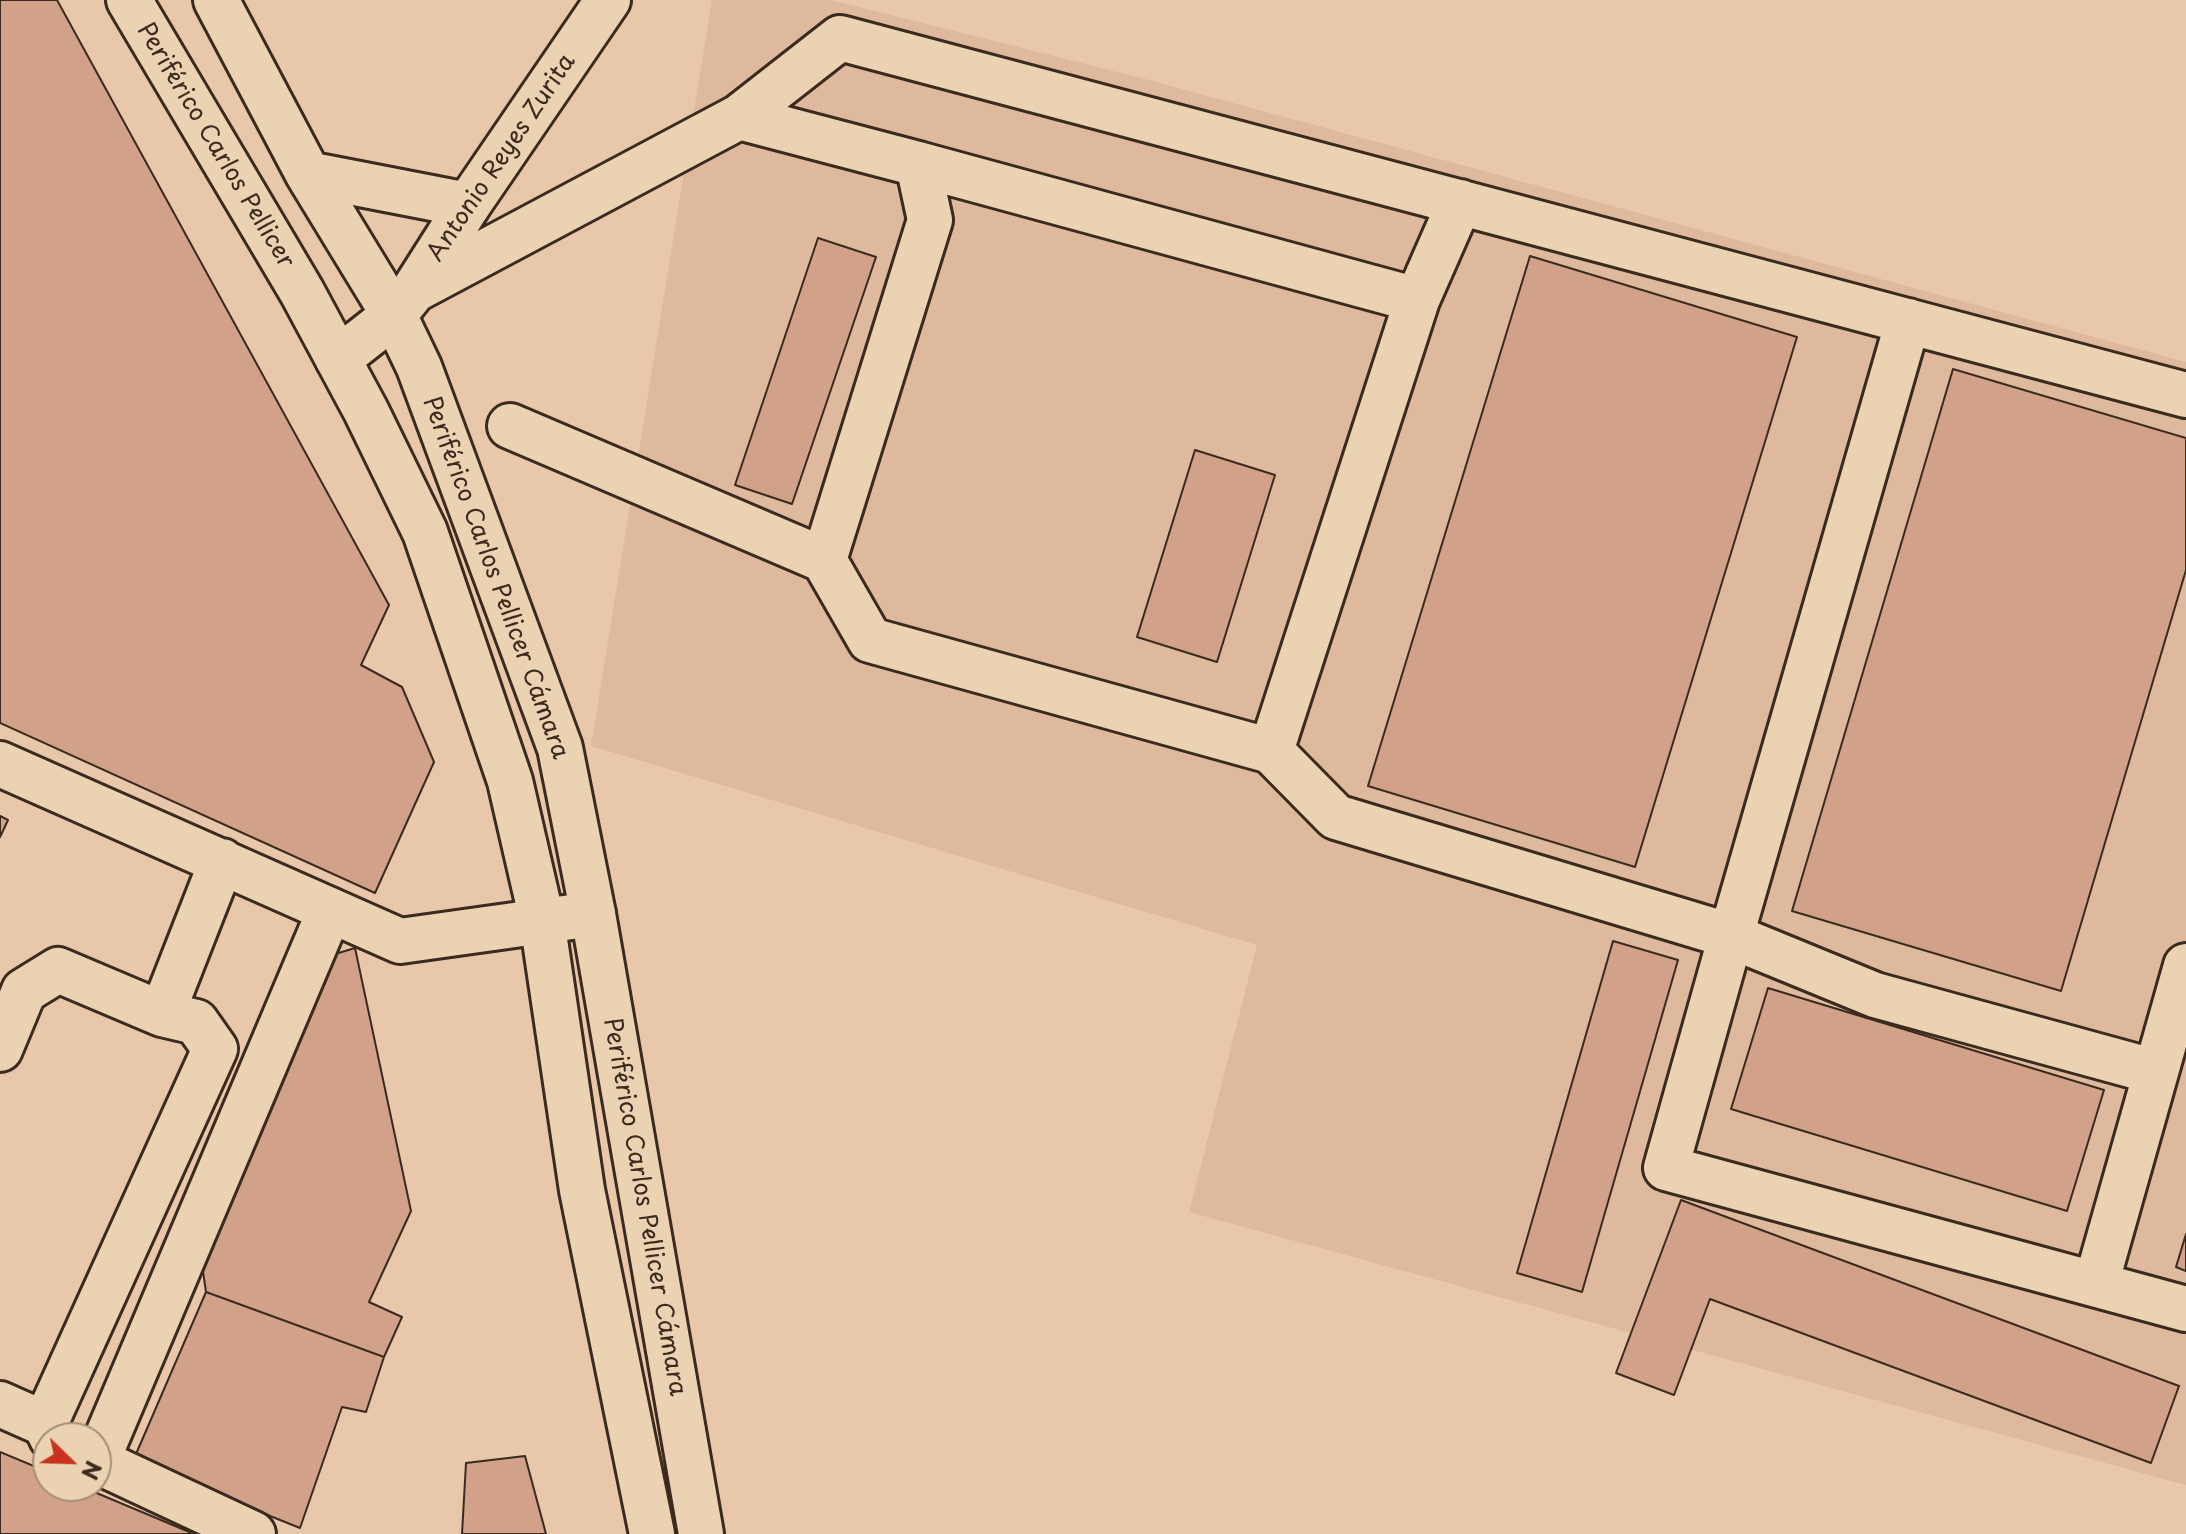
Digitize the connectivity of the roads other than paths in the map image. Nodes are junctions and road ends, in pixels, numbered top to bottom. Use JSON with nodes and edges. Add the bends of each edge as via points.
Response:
{"nodes":[{"id":1,"x":129,"y":0,"type":"edge"},
{"id":2,"x":216,"y":0,"type":"edge"},
{"id":3,"x":608,"y":0,"type":"edge"},
{"id":4,"x":739,"y":117,"type":"junction"},
{"id":5,"x":918,"y":164,"type":"junction"},
{"id":6,"x":308,"y":174,"type":"junction"},
{"id":7,"x":1460,"y":202,"type":"junction"},
{"id":8,"x":468,"y":205,"type":"junction"},
{"id":9,"x":1417,"y":300,"type":"junction"},
{"id":10,"x":404,"y":303,"type":"junction"},
{"id":11,"x":1908,"y":321,"type":"junction"},
{"id":12,"x":338,"y":359,"type":"junction"},
{"id":13,"x":2186,"y":395,"type":"edge"},
{"id":14,"x":510,"y":426,"type":"dead end"},
{"id":15,"x":824,"y":560,"type":"junction"},
{"id":16,"x":1271,"y":751,"type":"junction"},
{"id":17,"x":0,"y":764,"type":"edge"},
{"id":18,"x":222,"y":861,"type":"junction"},
{"id":19,"x":330,"y":910,"type":"junction"},
{"id":20,"x":593,"y":914,"type":"junction"},
{"id":21,"x":542,"y":920,"type":"junction"},
{"id":22,"x":1731,"y":936,"type":"junction"},
{"id":23,"x":2186,"y":966,"type":"edge"},
{"id":24,"x":162,"y":1014,"type":"junction"},
{"id":25,"x":0,"y":1049,"type":"edge"},
{"id":26,"x":2156,"y":1072,"type":"junction"},
{"id":27,"x":2096,"y":1284,"type":"junction"},
{"id":28,"x":2186,"y":1309,"type":"edge"},
{"id":29,"x":0,"y":1404,"type":"edge"},
{"id":30,"x":32,"y":1422,"type":"edge"},
{"id":31,"x":52,"y":1422,"type":"edge"},
{"id":32,"x":112,"y":1423,"type":"edge"},
{"id":33,"x":112,"y":1468,"type":"edge"},
{"id":34,"x":253,"y":1534,"type":"edge"},
{"id":35,"x":652,"y":1534,"type":"edge"},
{"id":36,"x":701,"y":1534,"type":"edge"}],
"edges":[{"from":1,"to":12,"type":"main road","name":"Periférico Carlos Pellicer"},
{"from":2,"to":6,"type":"main road","name":"Periférico Carlos Pellicer Cámara"},
{"from":3,"to":8,"type":"main road","name":"Antonio Reyes Zurita"},
{"from":4,"to":5,"type":"main road"},
{"from":4,"to":7,"type":"main road","via":[[840,38]]},
{"from":4,"to":10,"type":"main road"},
{"from":5,"to":9,"type":"main road"},
{"from":5,"to":15,"type":"main road","via":[[930,220]]},
{"from":6,"to":8,"type":"main road"},
{"from":6,"to":10,"type":"main road","name":"Periférico Carlos Pellicer Cámara"},
{"from":7,"to":9,"type":"main road"},
{"from":7,"to":11,"type":"main road"},
{"from":8,"to":10,"type":"main road","name":"Antonio Reyes Zurita"},
{"from":9,"to":16,"type":"main road"},
{"from":10,"to":12,"type":"main road"},
{"from":10,"to":20,"type":"main road","name":"Periférico Carlos Pellicer Cámara","via":[[419,367],[560,748]]},
{"from":11,"to":13,"type":"main road"},
{"from":11,"to":22,"type":"main road"},
{"from":12,"to":21,"type":"main road","via":[[425,532],[510,781]]},
{"from":14,"to":15,"type":"main road"},
{"from":15,"to":16,"type":"main road","via":[[870,640]]},
{"from":16,"to":22,"type":"main road","via":[[1336,817]]},
{"from":17,"to":18,"type":"main road"},
{"from":18,"to":19,"type":"main road"},
{"from":18,"to":24,"type":"main road"},
{"from":19,"to":21,"type":"main road","via":[[400,941]]},
{"from":19,"to":32,"type":"main road"},
{"from":20,"to":21,"type":"main road"},
{"from":20,"to":36,"type":"main road","name":"Periférico Carlos Pellicer Cámara"},
{"from":21,"to":35,"type":"main road","via":[[582,1190]]},
{"from":22,"to":26,"type":"main road","via":[[1875,995]]},
{"from":22,"to":27,"type":"main road","via":[[1666,1168]]},
{"from":23,"to":26,"type":"main road"},
{"from":24,"to":25,"type":"main road","via":[[58,970],[24,991]]},
{"from":24,"to":31,"type":"main road","via":[[196,1022],[215,1049]]},
{"from":26,"to":27,"type":"main road"},
{"from":27,"to":28,"type":"main road"},
{"from":29,"to":30,"type":"main road"},
{"from":33,"to":34,"type":"main road"}]}
